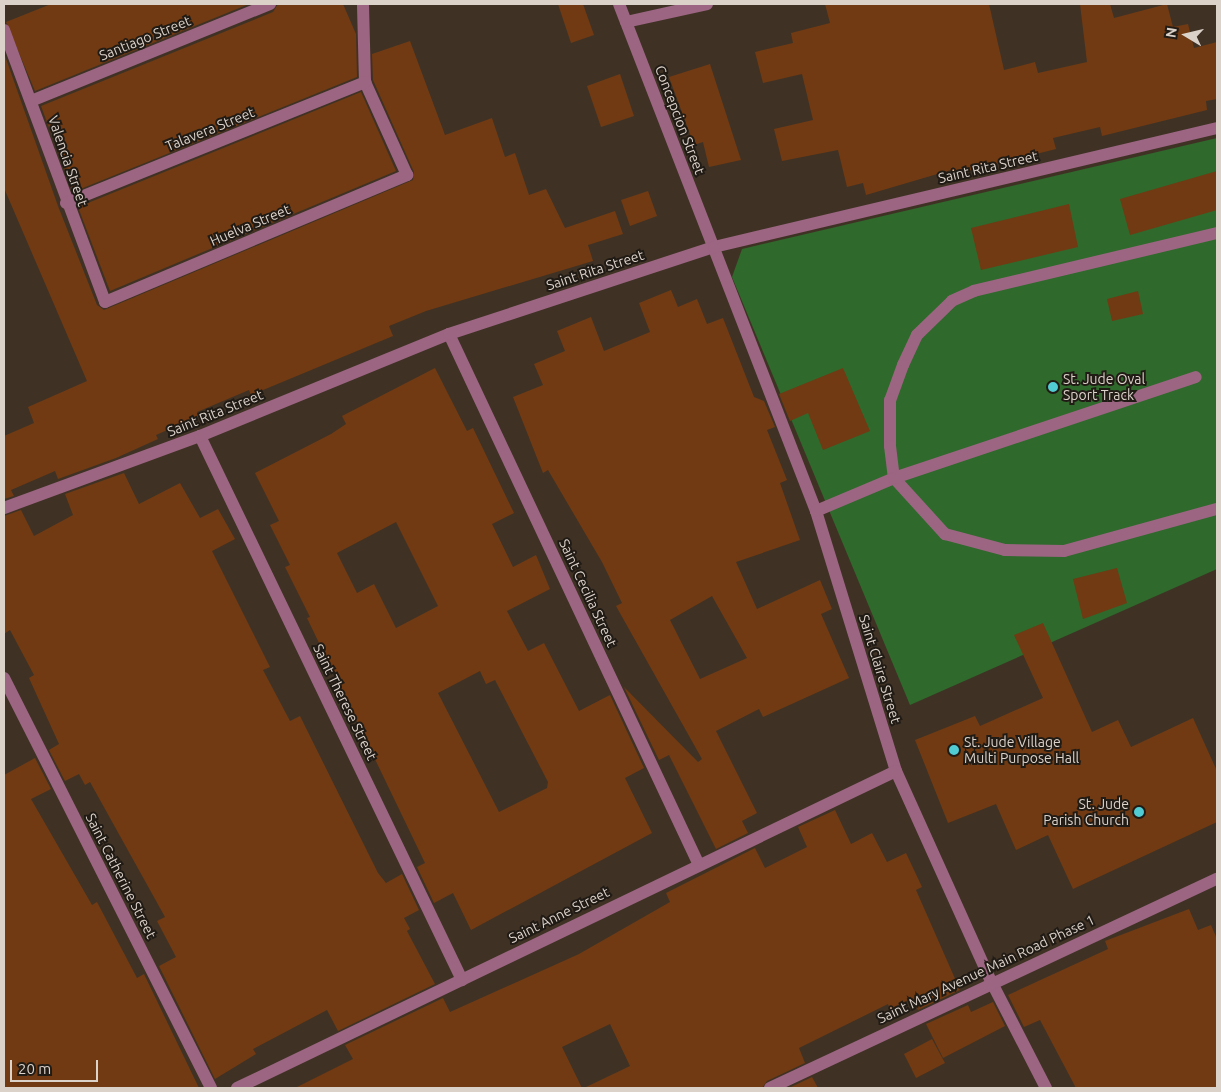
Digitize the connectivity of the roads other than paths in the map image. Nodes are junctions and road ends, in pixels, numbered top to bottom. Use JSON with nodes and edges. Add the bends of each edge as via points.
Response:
{"nodes":[{"id":1,"x":270,"y":4,"type":"edge"},
{"id":2,"x":363,"y":4,"type":"edge"},
{"id":3,"x":619,"y":4,"type":"edge"},
{"id":4,"x":707,"y":4,"type":"edge"},
{"id":5,"x":626,"y":22,"type":"junction"},
{"id":6,"x":4,"y":30,"type":"edge"},
{"id":7,"x":365,"y":82,"type":"junction"},
{"id":8,"x":31,"y":101,"type":"junction"},
{"id":9,"x":1217,"y":128,"type":"edge"},
{"id":10,"x":66,"y":203,"type":"junction"},
{"id":11,"x":1217,"y":233,"type":"edge"},
{"id":12,"x":714,"y":247,"type":"junction"},
{"id":13,"x":105,"y":302,"type":"joint"},
{"id":14,"x":450,"y":334,"type":"junction"},
{"id":15,"x":1196,"y":377,"type":"dead end"},
{"id":16,"x":200,"y":436,"type":"junction"},
{"id":17,"x":894,"y":478,"type":"junction"},
{"id":18,"x":4,"y":508,"type":"edge"},
{"id":19,"x":1217,"y":509,"type":"edge"},
{"id":20,"x":816,"y":511,"type":"junction"},
{"id":21,"x":4,"y":678,"type":"edge"},
{"id":22,"x":896,"y":771,"type":"junction"},
{"id":23,"x":698,"y":864,"type":"junction"},
{"id":24,"x":1217,"y":879,"type":"edge"},
{"id":25,"x":462,"y":980,"type":"junction"},
{"id":26,"x":991,"y":981,"type":"junction"},
{"id":27,"x":211,"y":1088,"type":"edge"},
{"id":28,"x":237,"y":1088,"type":"edge"},
{"id":29,"x":770,"y":1088,"type":"edge"},
{"id":30,"x":1046,"y":1088,"type":"edge"}],
"edges":[{"from":1,"to":8,"type":"street","name":"Santiago Street"},
{"from":2,"to":7,"type":"street"},
{"from":3,"to":5,"type":"street","name":"Concepcion Street"},
{"from":4,"to":5,"type":"street"},
{"from":5,"to":12,"type":"street","name":"Concepcion Street"},
{"from":6,"to":8,"type":"street","name":"Valencia Street"},
{"from":7,"to":10,"type":"street","name":"Talavera Street"},
{"from":7,"to":13,"type":"street","name":"Huelva Street","via":[[407,175]]},
{"from":8,"to":10,"type":"street","name":"Valencia Street"},
{"from":9,"to":12,"type":"street","name":"Saint Rita Street"},
{"from":10,"to":13,"type":"street","name":"Valencia Street"},
{"from":11,"to":17,"type":"street","via":[[974,291],[952,301],[917,335],[890,400]]},
{"from":12,"to":14,"type":"street","name":"Saint Rita Street"},
{"from":12,"to":20,"type":"street","name":"Saint Claire Street"},
{"from":14,"to":16,"type":"street","name":"Saint Rita Street"},
{"from":14,"to":23,"type":"street","name":"Saint Cecilia Street"},
{"from":15,"to":17,"type":"street"},
{"from":16,"to":18,"type":"street","name":"Saint Rita Street"},
{"from":16,"to":25,"type":"street","name":"Saint Therese Street"},
{"from":17,"to":19,"type":"street","via":[[945,534],[1005,550],[1064,551]]},
{"from":17,"to":20,"type":"street"},
{"from":20,"to":22,"type":"street","name":"Saint Claire Street"},
{"from":21,"to":27,"type":"street","name":"Saint Catherine Street"},
{"from":22,"to":23,"type":"street","name":"Saint Anne Street"},
{"from":22,"to":26,"type":"street","name":"Saint Claire Street"},
{"from":23,"to":25,"type":"street","name":"Saint Anne Street"},
{"from":24,"to":26,"type":"street","name":"Saint Mary Avenue Main Road Phase 1"},
{"from":25,"to":28,"type":"street","name":"Saint Anne Street"},
{"from":26,"to":29,"type":"street","name":"Saint Mary Avenue Main Road Phase 1"},
{"from":26,"to":30,"type":"street","name":"Saint Claire Street"}]}
